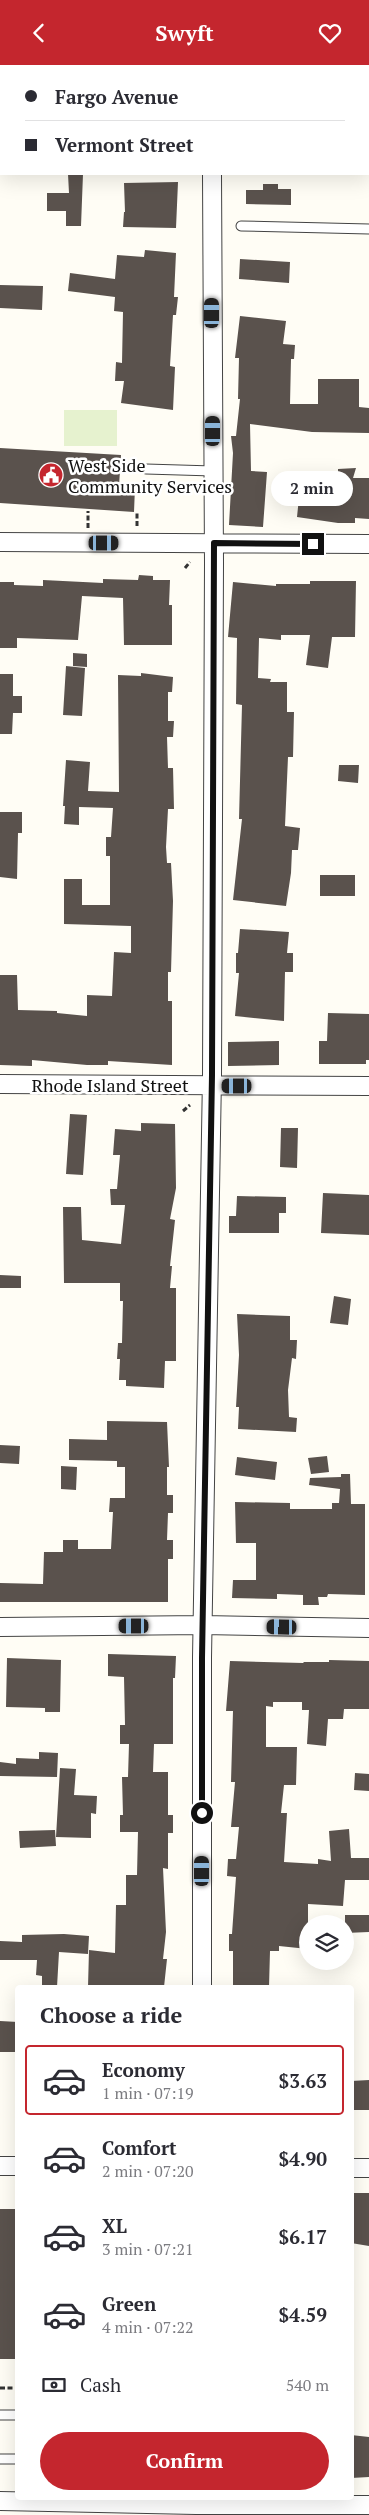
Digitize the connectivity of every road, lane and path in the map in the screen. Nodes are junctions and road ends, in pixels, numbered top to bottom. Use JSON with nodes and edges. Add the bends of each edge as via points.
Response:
{"nodes":[{"id":1,"x":212,"y":175,"type":"edge"},
{"id":2,"x":241,"y":226,"type":"dead end"},
{"id":3,"x":369,"y":229,"type":"edge"},
{"id":4,"x":146,"y":469,"type":"dead end"},
{"id":5,"x":213,"y":471,"type":"junction"},
{"id":6,"x":88,"y":511,"type":"dead end"},
{"id":7,"x":137,"y":511,"type":"dead end"},
{"id":8,"x":137,"y":530,"type":"dead end"},
{"id":9,"x":87,"y":536,"type":"dead end"},
{"id":10,"x":0,"y":542,"type":"edge"},
{"id":11,"x":214,"y":543,"type":"junction"},
{"id":12,"x":369,"y":544,"type":"edge"},
{"id":13,"x":190,"y":561,"type":"dead end"},
{"id":14,"x":185,"y":568,"type":"dead end"},
{"id":15,"x":0,"y":1084,"type":"edge"},
{"id":16,"x":212,"y":1086,"type":"junction"},
{"id":17,"x":369,"y":1086,"type":"edge"},
{"id":18,"x":190,"y":1105,"type":"dead end"},
{"id":19,"x":183,"y":1111,"type":"dead end"},
{"id":20,"x":203,"y":1625,"type":"junction"},
{"id":21,"x":0,"y":1627,"type":"edge"},
{"id":22,"x":369,"y":1627,"type":"edge"},
{"id":23,"x":202,"y":1985,"type":"edge"},
{"id":24,"x":0,"y":2166,"type":"edge"},
{"id":25,"x":15,"y":2166,"type":"edge"},
{"id":26,"x":354,"y":2168,"type":"edge"},
{"id":27,"x":369,"y":2168,"type":"edge"},
{"id":28,"x":0,"y":2388,"type":"edge"},
{"id":29,"x":15,"y":2388,"type":"edge"},
{"id":30,"x":0,"y":2415,"type":"edge"},
{"id":31,"x":15,"y":2415,"type":"edge"},
{"id":32,"x":0,"y":2459,"type":"edge"},
{"id":33,"x":15,"y":2459,"type":"edge"},
{"id":34,"x":26,"y":2500,"type":"edge"},
{"id":35,"x":73,"y":2500,"type":"edge"},
{"id":36,"x":0,"y":2501,"type":"edge"},
{"id":37,"x":369,"y":2505,"type":"edge"},
{"id":38,"x":196,"y":2506,"type":"edge"}],
"edges":[{"from":1,"to":5,"type":"street"},
{"from":2,"to":3,"type":"lane"},
{"from":4,"to":5,"type":"lane"},
{"from":5,"to":11,"type":"street"},
{"from":6,"to":9,"type":"path"},
{"from":7,"to":8,"type":"path"},
{"from":10,"to":11,"type":"street"},
{"from":11,"to":12,"type":"street"},
{"from":11,"to":16,"type":"street"},
{"from":13,"to":14,"type":"path"},
{"from":15,"to":16,"type":"street","name":"Rhode Island Street"},
{"from":16,"to":17,"type":"street","name":"Rhode Island Street"},
{"from":16,"to":20,"type":"street"},
{"from":18,"to":19,"type":"path"},
{"from":20,"to":21,"type":"street"},
{"from":20,"to":22,"type":"street"},
{"from":20,"to":23,"type":"street"},
{"from":24,"to":25,"type":"street"},
{"from":26,"to":27,"type":"street"},
{"from":28,"to":29,"type":"path"},
{"from":30,"to":31,"type":"lane"},
{"from":32,"to":33,"type":"lane"},
{"from":34,"to":36,"type":"street"},
{"from":35,"to":38,"type":"street"},
{"from":37,"to":38,"type":"street"}]}
